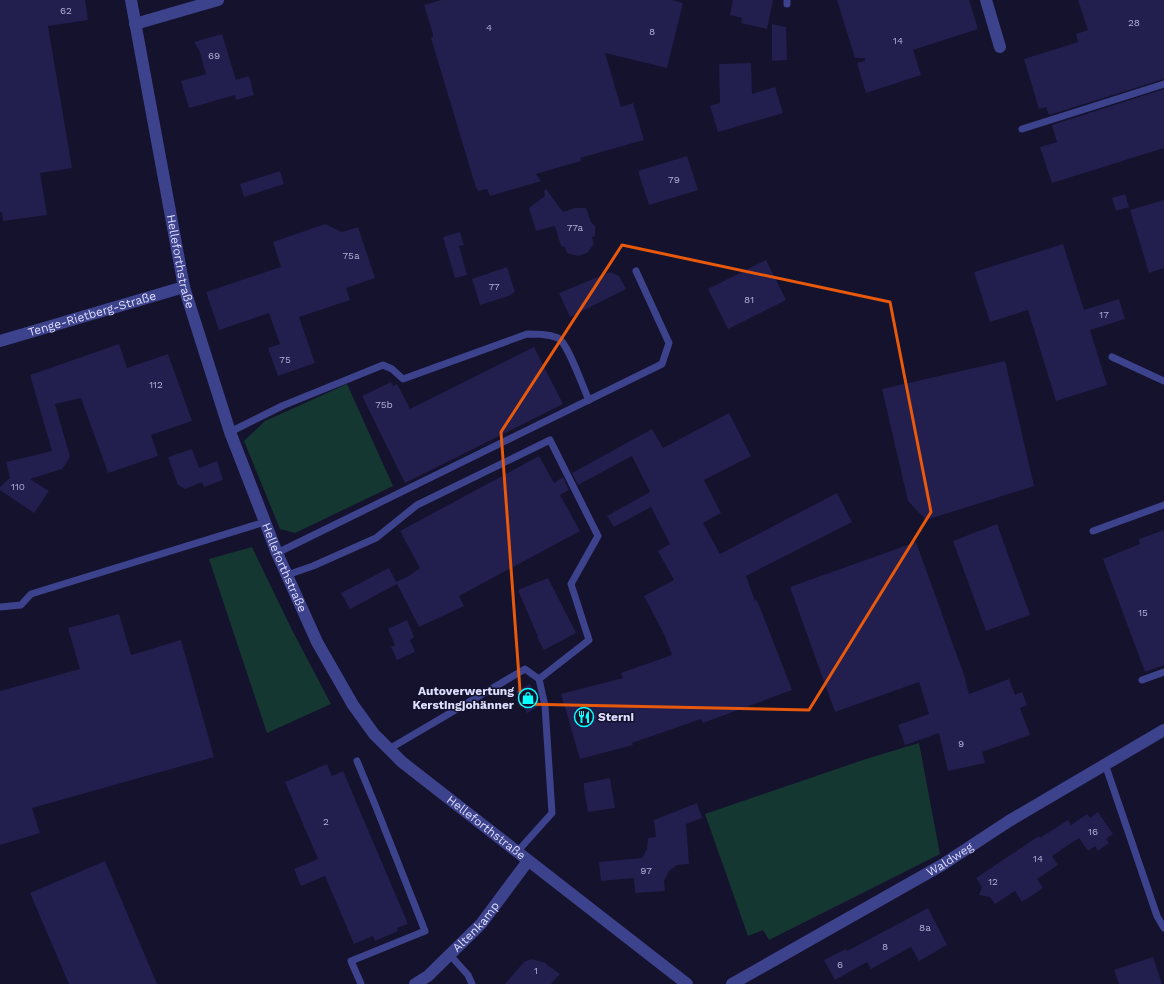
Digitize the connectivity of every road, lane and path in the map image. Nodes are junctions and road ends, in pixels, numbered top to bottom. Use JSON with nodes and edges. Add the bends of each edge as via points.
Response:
{"nodes":[{"id":1,"x":132,"y":0,"type":"edge"},
{"id":2,"x":218,"y":0,"type":"edge"},
{"id":3,"x":986,"y":0,"type":"edge"},
{"id":4,"x":135,"y":24,"type":"junction"},
{"id":5,"x":1000,"y":47,"type":"dead end"},
{"id":6,"x":1164,"y":84,"type":"edge"},
{"id":7,"x":1022,"y":129,"type":"dead end"},
{"id":8,"x":636,"y":271,"type":"dead end"},
{"id":9,"x":184,"y":287,"type":"junction"},
{"id":10,"x":0,"y":341,"type":"edge"},
{"id":11,"x":1112,"y":357,"type":"dead end"},
{"id":12,"x":1164,"y":382,"type":"edge"},
{"id":13,"x":589,"y":400,"type":"junction"},
{"id":14,"x":230,"y":432,"type":"junction"},
{"id":15,"x":1164,"y":505,"type":"edge"},
{"id":16,"x":265,"y":522,"type":"junction"},
{"id":17,"x":1094,"y":531,"type":"dead end"},
{"id":18,"x":277,"y":553,"type":"junction"},
{"id":19,"x":287,"y":575,"type":"junction"},
{"id":20,"x":0,"y":607,"type":"edge"},
{"id":21,"x":1164,"y":672,"type":"edge"},
{"id":22,"x":539,"y":679,"type":"junction"},
{"id":23,"x":1142,"y":680,"type":"dead end"},
{"id":24,"x":1164,"y":730,"type":"edge"},
{"id":25,"x":389,"y":749,"type":"junction"},
{"id":26,"x":356,"y":761,"type":"dead end"},
{"id":27,"x":1105,"y":764,"type":"junction"},
{"id":28,"x":517,"y":852,"type":"junction"},
{"id":29,"x":528,"y":860,"type":"junction"},
{"id":30,"x":1164,"y":928,"type":"edge"},
{"id":31,"x":450,"y":955,"type":"junction"},
{"id":32,"x":361,"y":984,"type":"edge"},
{"id":33,"x":415,"y":984,"type":"edge"},
{"id":34,"x":472,"y":984,"type":"edge"},
{"id":35,"x":687,"y":984,"type":"edge"},
{"id":36,"x":732,"y":984,"type":"edge"}],
"edges":[{"from":1,"to":4,"type":"street","name":"Helleforthstraße"},
{"from":2,"to":4,"type":"street"},
{"from":3,"to":5,"type":"street"},
{"from":4,"to":9,"type":"street","name":"Helleforthstraße"},
{"from":6,"to":7,"type":"lane"},
{"from":8,"to":13,"type":"lane","via":[[668,343],[662,364]]},
{"from":9,"to":10,"type":"street","name":"Tenge-Rietberg-Straße"},
{"from":9,"to":14,"type":"street","name":"Helleforthstraße"},
{"from":11,"to":12,"type":"lane"},
{"from":13,"to":14,"type":"lane","via":[[566,346],[559,339],[544,334],[527,334],[403,379],[383,365],[282,406]]},
{"from":13,"to":18,"type":"lane"},
{"from":14,"to":16,"type":"street","name":"Helleforthstraße"},
{"from":15,"to":17,"type":"lane"},
{"from":16,"to":18,"type":"street","name":"Helleforthstraße"},
{"from":16,"to":20,"type":"lane","via":[[31,594],[21,605]]},
{"from":18,"to":19,"type":"street","name":"Helleforthstraße"},
{"from":19,"to":22,"type":"lane","via":[[376,538],[417,506],[550,440],[598,536],[571,584],[589,640]]},
{"from":19,"to":25,"type":"street","name":"Helleforthstraße","via":[[317,642],[353,705],[374,734]]},
{"from":21,"to":23,"type":"lane"},
{"from":22,"to":25,"type":"lane","via":[[526,669]]},
{"from":22,"to":28,"type":"lane","via":[[545,706],[552,813]]},
{"from":24,"to":27,"type":"street","name":"Waldweg"},
{"from":25,"to":28,"type":"street","name":"Helleforthstraße"},
{"from":26,"to":32,"type":"lane","via":[[425,931],[351,961]]},
{"from":27,"to":30,"type":"lane","via":[[1157,916]]},
{"from":27,"to":36,"type":"street","name":"Waldweg","via":[[942,865]]},
{"from":28,"to":29,"type":"street","name":"Helleforthstraße"},
{"from":29,"to":31,"type":"street","name":"Altenkamp","via":[[481,924]]},
{"from":29,"to":35,"type":"street","name":"Helleforthstraße"},
{"from":31,"to":33,"type":"street","name":"Altenkamp","via":[[428,976]]},
{"from":31,"to":34,"type":"lane","via":[[468,975]]}]}
